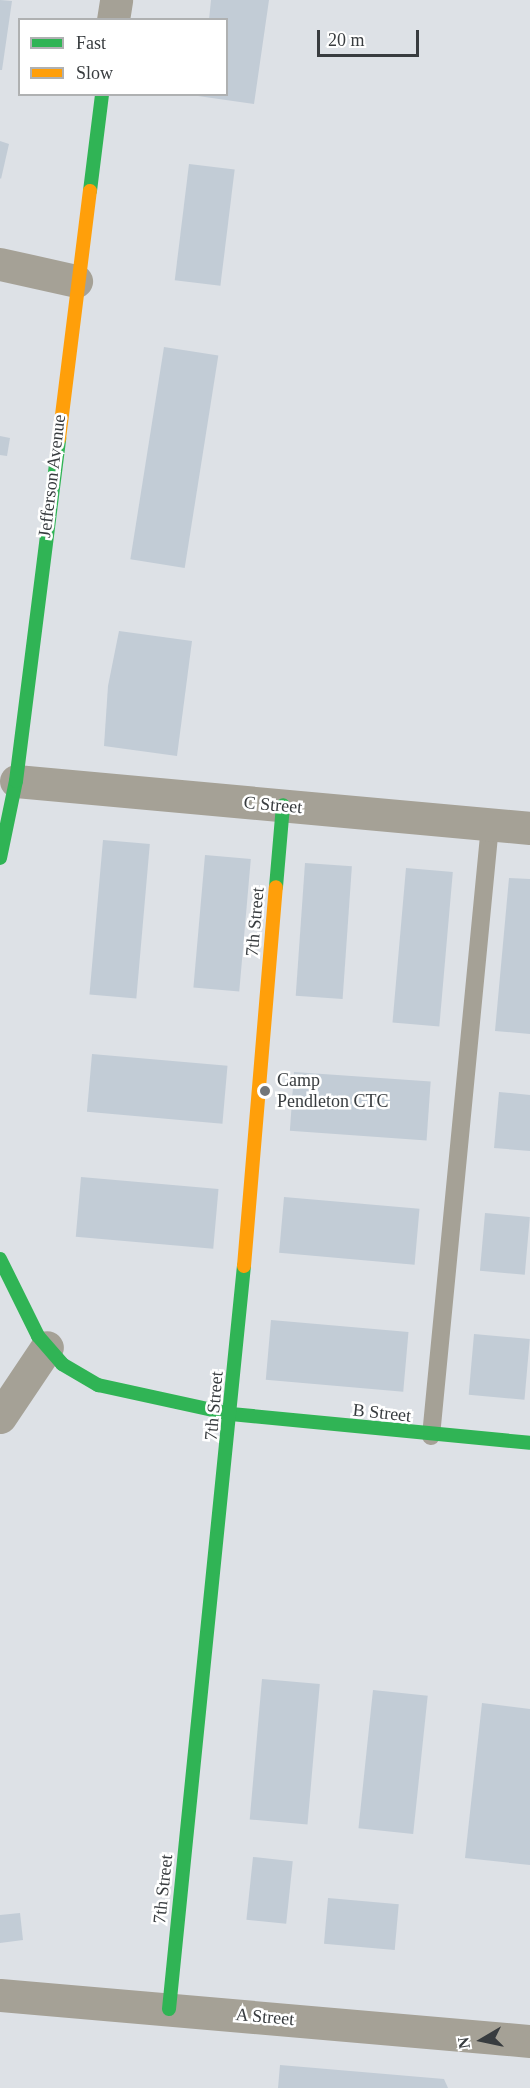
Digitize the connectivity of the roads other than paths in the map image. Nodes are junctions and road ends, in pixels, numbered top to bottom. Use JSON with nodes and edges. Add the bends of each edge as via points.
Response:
{"nodes":[{"id":1,"x":116,"y":0,"type":"edge"},
{"id":2,"x":113,"y":18,"type":"edge"},
{"id":3,"x":102,"y":96,"type":"edge"},
{"id":4,"x":0,"y":264,"type":"edge"},
{"id":5,"x":76,"y":281,"type":"junction"},
{"id":6,"x":16,"y":781,"type":"junction"},
{"id":7,"x":283,"y":806,"type":"junction"},
{"id":8,"x":490,"y":825,"type":"junction"},
{"id":9,"x":530,"y":828,"type":"edge"},
{"id":10,"x":0,"y":858,"type":"edge"},
{"id":11,"x":0,"y":1259,"type":"edge"},
{"id":12,"x":48,"y":1347,"type":"junction"},
{"id":13,"x":231,"y":1414,"type":"junction"},
{"id":14,"x":0,"y":1417,"type":"edge"},
{"id":15,"x":431,"y":1436,"type":"junction"},
{"id":16,"x":530,"y":1443,"type":"edge"},
{"id":17,"x":0,"y":1995,"type":"edge"},
{"id":18,"x":169,"y":2009,"type":"junction"},
{"id":19,"x":530,"y":2040,"type":"edge"}],
"edges":[{"from":1,"to":2,"type":"street"},
{"from":3,"to":5,"type":"street","name":"Jefferson Avenue"},
{"from":4,"to":5,"type":"street"},
{"from":5,"to":6,"type":"street","name":"Jefferson Avenue"},
{"from":6,"to":7,"type":"street","name":"C Street"},
{"from":6,"to":10,"type":"street","name":"Jefferson Avenue"},
{"from":7,"to":8,"type":"street","name":"C Street"},
{"from":7,"to":13,"type":"street","name":"7th Street"},
{"from":8,"to":9,"type":"street","name":"C Street"},
{"from":8,"to":15,"type":"lane"},
{"from":11,"to":12,"type":"street","via":[[14,1293]]},
{"from":12,"to":13,"type":"street","via":[[62,1364],[98,1385]]},
{"from":12,"to":14,"type":"street"},
{"from":13,"to":15,"type":"street","name":"B Street"},
{"from":13,"to":18,"type":"street","name":"7th Street"},
{"from":15,"to":16,"type":"street","name":"B Street"},
{"from":17,"to":18,"type":"street","name":"A Street"},
{"from":18,"to":19,"type":"street","name":"A Street"}]}
